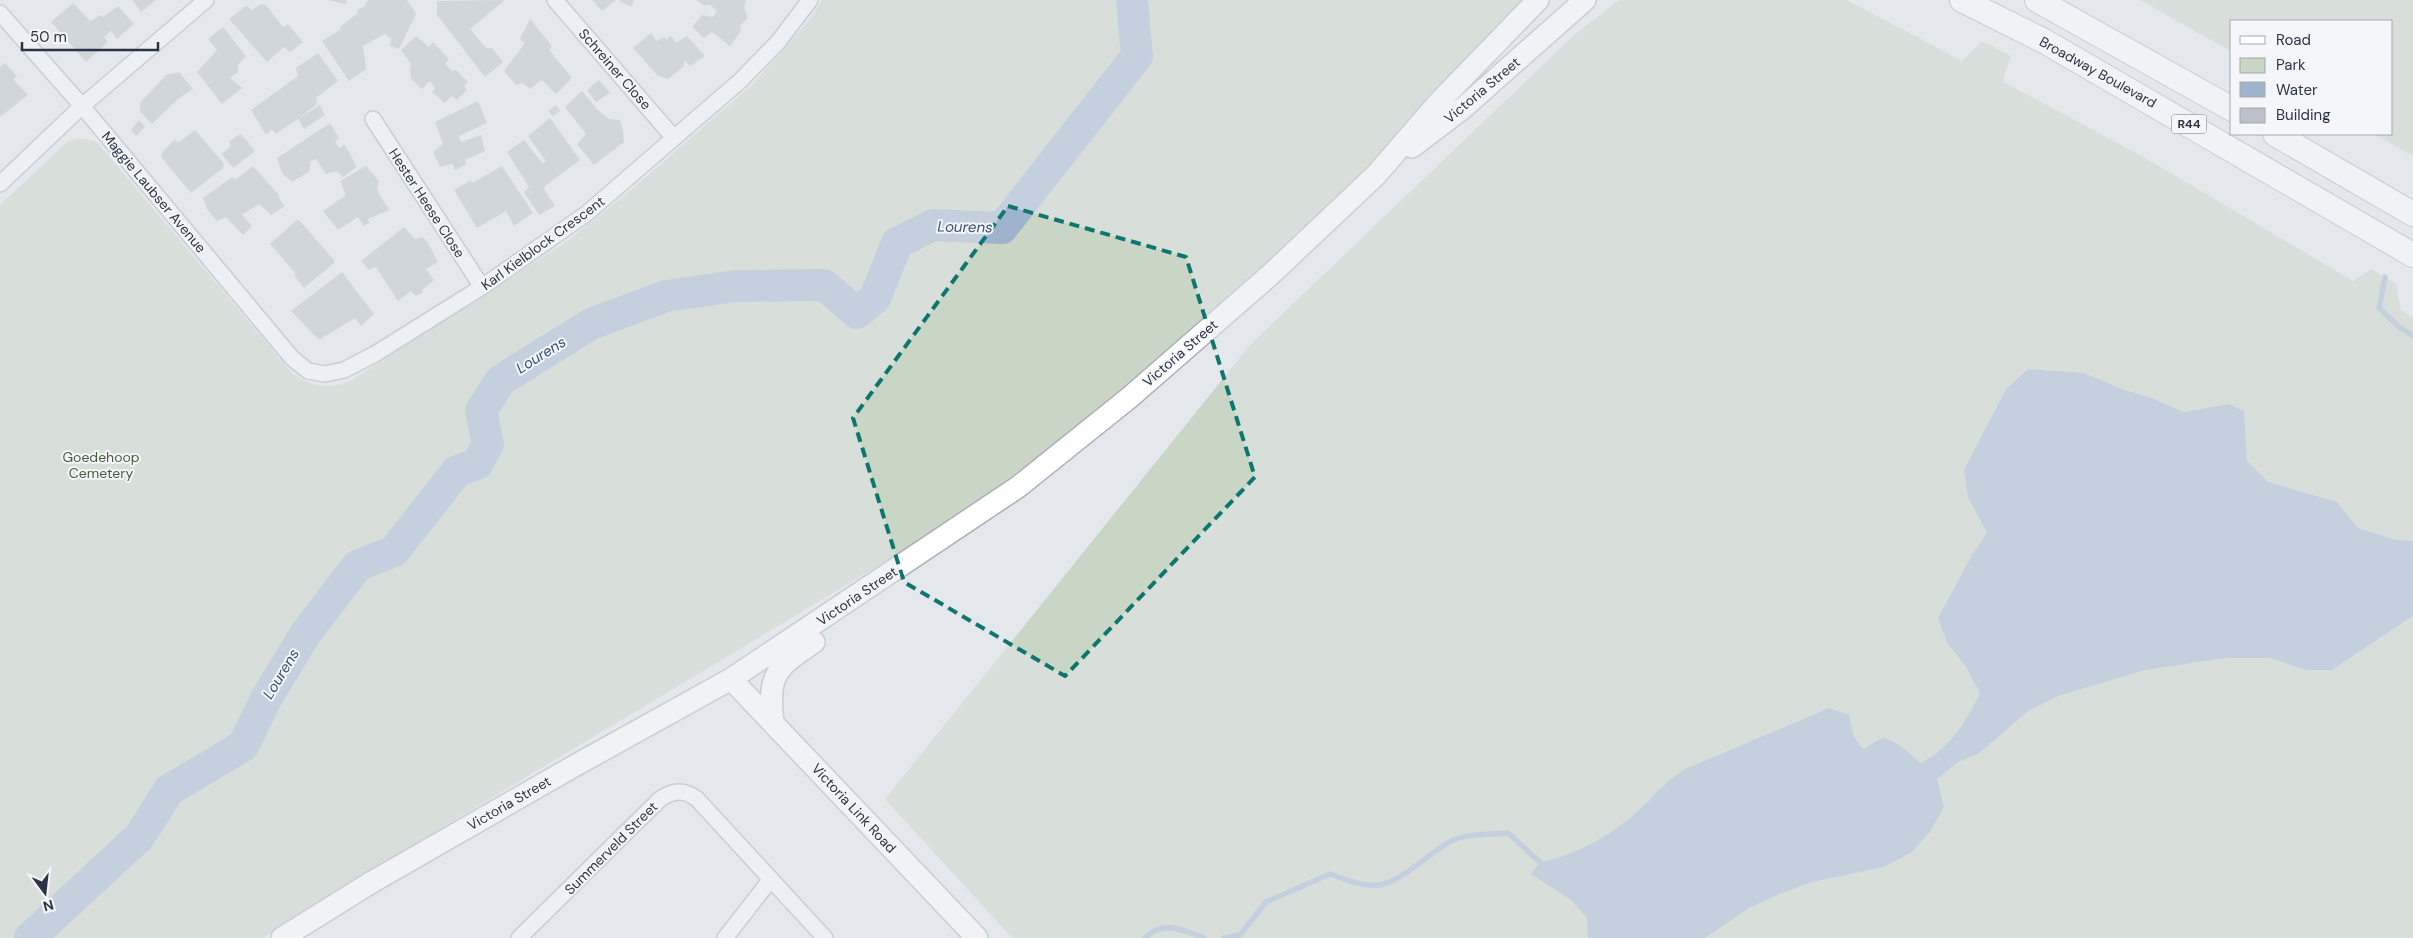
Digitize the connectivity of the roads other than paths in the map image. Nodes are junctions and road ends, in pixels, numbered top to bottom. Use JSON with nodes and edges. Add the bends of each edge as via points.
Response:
{"nodes":[{"id":1,"x":206,"y":0,"type":"edge"},
{"id":2,"x":555,"y":0,"type":"edge"},
{"id":3,"x":810,"y":0,"type":"edge"},
{"id":4,"x":1538,"y":0,"type":"edge"},
{"id":5,"x":1585,"y":0,"type":"edge"},
{"id":6,"x":1962,"y":0,"type":"edge"},
{"id":7,"x":2037,"y":0,"type":"edge"},
{"id":8,"x":0,"y":12,"type":"edge"},
{"id":9,"x":82,"y":106,"type":"junction"},
{"id":10,"x":2230,"y":108,"type":"edge"},
{"id":11,"x":373,"y":119,"type":"dead end"},
{"id":12,"x":2277,"y":135,"type":"edge"},
{"id":13,"x":674,"y":138,"type":"junction"},
{"id":14,"x":1376,"y":175,"type":"junction"},
{"id":15,"x":0,"y":184,"type":"edge"},
{"id":16,"x":2413,"y":214,"type":"edge"},
{"id":17,"x":2413,"y":255,"type":"edge"},
{"id":18,"x":482,"y":287,"type":"junction"},
{"id":19,"x":308,"y":371,"type":"joint"},
{"id":20,"x":871,"y":587,"type":"junction"},
{"id":21,"x":731,"y":679,"type":"junction"},
{"id":22,"x":773,"y":723,"type":"junction"},
{"id":23,"x":771,"y":879,"type":"junction"},
{"id":24,"x":282,"y":938,"type":"edge"},
{"id":25,"x":519,"y":938,"type":"edge"},
{"id":26,"x":725,"y":938,"type":"edge"},
{"id":27,"x":825,"y":938,"type":"edge"},
{"id":28,"x":977,"y":938,"type":"edge"}],
"edges":[{"from":1,"to":9,"type":"street"},
{"from":2,"to":13,"type":"street","name":"Schreiner Close"},
{"from":3,"to":13,"type":"street","name":"Karl Kielblock Crescent","via":[[778,42]]},
{"from":4,"to":14,"type":"main road","name":"Victoria Street","via":[[1441,100]]},
{"from":5,"to":14,"type":"main road","name":"Victoria Street","via":[[1462,108]]},
{"from":6,"to":17,"type":"main road","name":"Broadway Boulevard","number":"R44","via":[[2044,42]]},
{"from":7,"to":10,"type":"main road","number":"R44"},
{"from":8,"to":9,"type":"street","name":"Maggie Laubser Avenue"},
{"from":9,"to":15,"type":"street"},
{"from":9,"to":19,"type":"street","name":"Maggie Laubser Avenue","via":[[292,358]]},
{"from":11,"to":18,"type":"street","name":"Hester Heese Close"},
{"from":12,"to":16,"type":"main road"},
{"from":13,"to":18,"type":"street","name":"Karl Kielblock Crescent","via":[[586,214]]},
{"from":14,"to":20,"type":"main road","name":"Victoria Street","via":[[1269,276],[1129,398],[1018,487]]},
{"from":18,"to":19,"type":"street","name":"Karl Kielblock Crescent","via":[[344,370],[326,374]]},
{"from":20,"to":21,"type":"main road","name":"Victoria Street"},
{"from":20,"to":22,"type":"main road","via":[[852,612],[780,668],[771,687]]},
{"from":21,"to":22,"type":"main road","name":"Victoria Link Road"},
{"from":21,"to":24,"type":"main road","name":"Victoria Street","via":[[457,834]]},
{"from":22,"to":28,"type":"main road","name":"Victoria Link Road"},
{"from":23,"to":25,"type":"street","name":"Summerveld Street","via":[[697,799],[685,792],[671,793],[659,800]]},
{"from":23,"to":26,"type":"street"},
{"from":23,"to":27,"type":"street","name":"Summerveld Street"}]}
